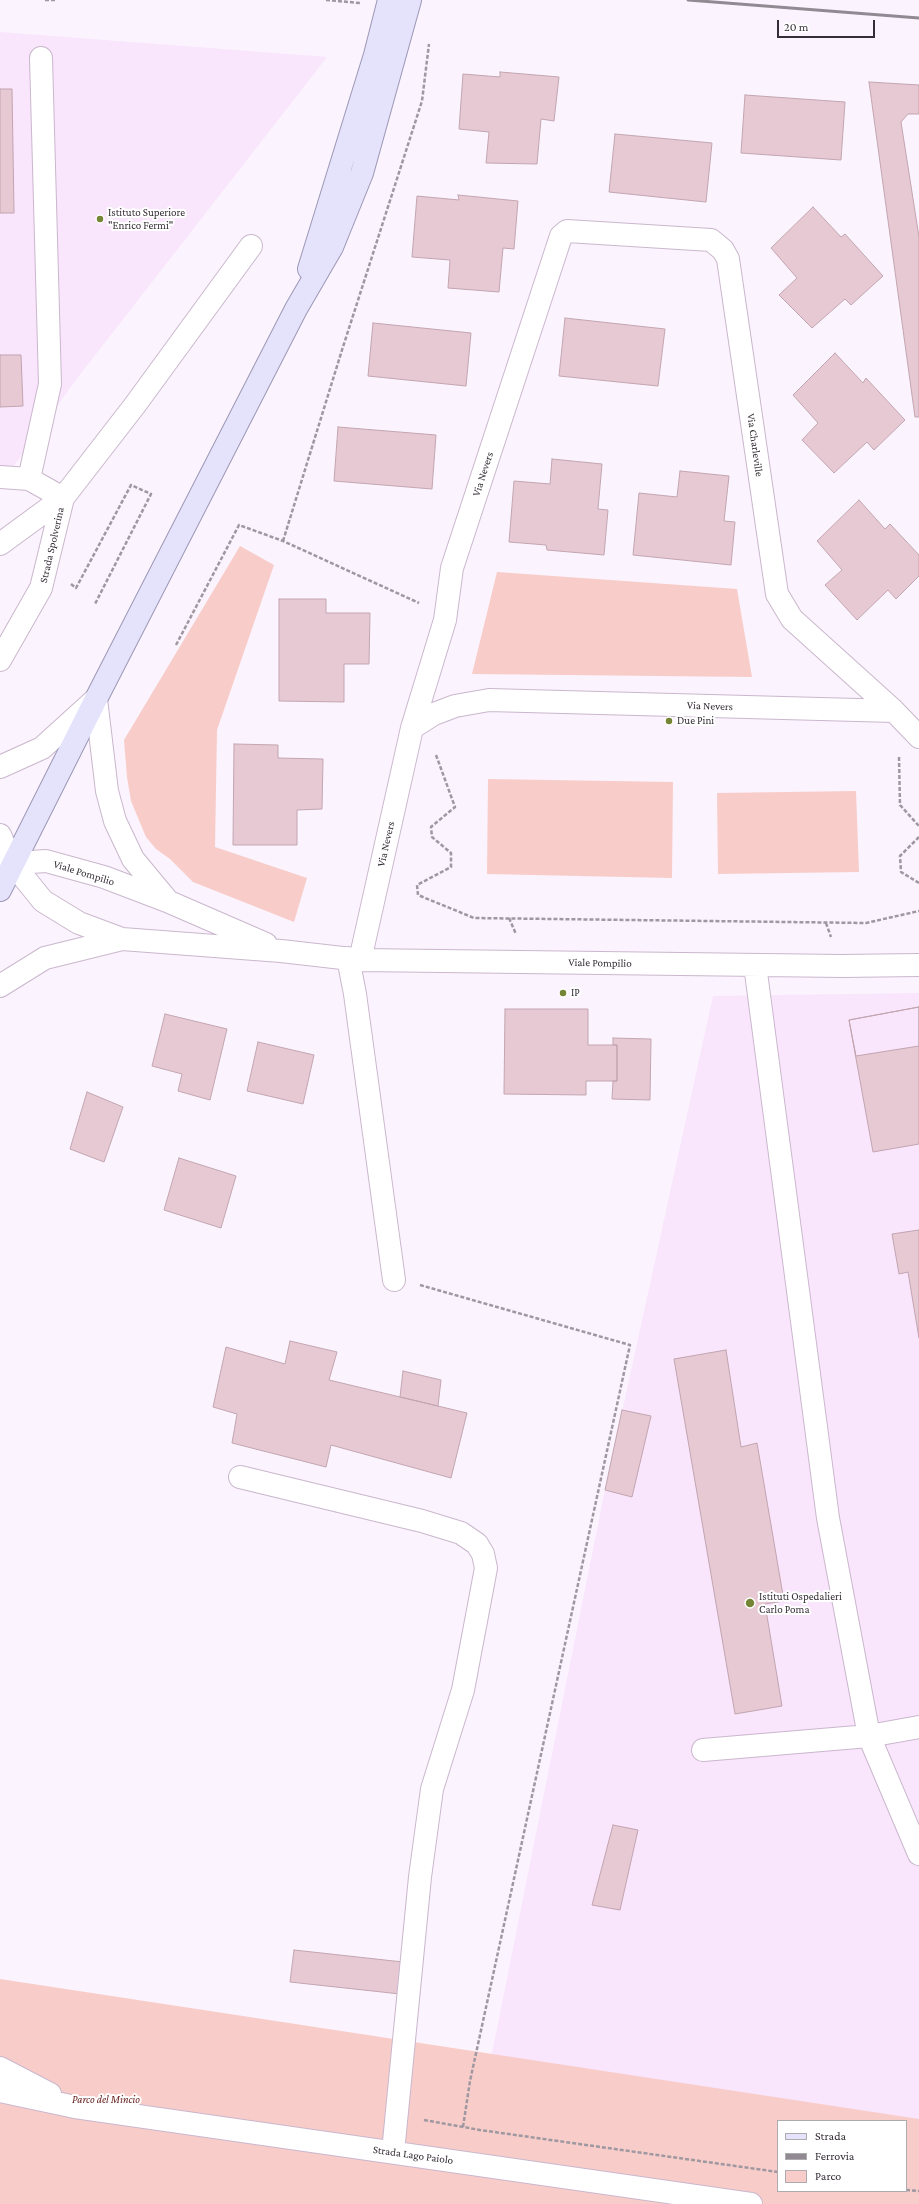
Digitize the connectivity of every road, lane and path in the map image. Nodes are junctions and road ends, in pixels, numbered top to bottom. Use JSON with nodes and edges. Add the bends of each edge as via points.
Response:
{"nodes":[{"id":1,"x":45,"y":0,"type":"edge"},
{"id":2,"x":57,"y":0,"type":"edge"},
{"id":3,"x":390,"y":0,"type":"edge"},
{"id":4,"x":410,"y":0,"type":"edge"},
{"id":5,"x":429,"y":40,"type":"dead end"},
{"id":6,"x":42,"y":58,"type":"dead end"},
{"id":7,"x":572,"y":230,"type":"joint"},
{"id":8,"x":251,"y":246,"type":"dead end"},
{"id":9,"x":296,"y":309,"type":"junction"},
{"id":10,"x":0,"y":477,"type":"edge"},
{"id":11,"x":29,"y":479,"type":"junction"},
{"id":12,"x":63,"y":498,"type":"junction"},
{"id":13,"x":283,"y":541,"type":"junction"},
{"id":14,"x":0,"y":544,"type":"edge"},
{"id":15,"x":76,"y":588,"type":"dead end"},
{"id":16,"x":95,"y":604,"type":"dead end"},
{"id":17,"x":421,"y":604,"type":"dead end"},
{"id":18,"x":176,"y":645,"type":"dead end"},
{"id":19,"x":0,"y":660,"type":"edge"},
{"id":20,"x":96,"y":699,"type":"junction"},
{"id":21,"x":418,"y":724,"type":"junction"},
{"id":22,"x":907,"y":725,"type":"edge"},
{"id":23,"x":0,"y":767,"type":"edge"},
{"id":24,"x":919,"y":826,"type":"edge"},
{"id":25,"x":0,"y":835,"type":"edge"},
{"id":26,"x":919,"y":837,"type":"edge"},
{"id":27,"x":7,"y":864,"type":"edge"},
{"id":28,"x":919,"y":883,"type":"edge"},
{"id":29,"x":0,"y":890,"type":"edge"},
{"id":30,"x":168,"y":901,"type":"junction"},
{"id":31,"x":919,"y":911,"type":"edge"},
{"id":32,"x":122,"y":938,"type":"junction"},
{"id":33,"x":281,"y":951,"type":"junction"},
{"id":34,"x":354,"y":959,"type":"junction"},
{"id":35,"x":755,"y":965,"type":"junction"},
{"id":36,"x":919,"y":965,"type":"edge"},
{"id":37,"x":0,"y":986,"type":"edge"},
{"id":38,"x":404,"y":1282,"type":"joint"},
{"id":39,"x":240,"y":1477,"type":"dead end"},
{"id":40,"x":919,"y":1727,"type":"edge"},
{"id":41,"x":869,"y":1736,"type":"junction"},
{"id":42,"x":703,"y":1750,"type":"dead end"},
{"id":43,"x":919,"y":1854,"type":"edge"},
{"id":44,"x":0,"y":2068,"type":"edge"},
{"id":45,"x":0,"y":2091,"type":"edge"},
{"id":46,"x":75,"y":2107,"type":"junction"},
{"id":47,"x":396,"y":2115,"type":"junction"},
{"id":48,"x":463,"y":2127,"type":"junction"},
{"id":49,"x":393,"y":2152,"type":"junction"},
{"id":50,"x":777,"y":2172,"type":"edge"},
{"id":51,"x":907,"y":2190,"type":"edge"},
{"id":52,"x":919,"y":2192,"type":"edge"},
{"id":53,"x":751,"y":2204,"type":"edge"}],
"edges":[{"from":1,"to":2,"type":"path"},
{"from":3,"to":9,"type":"main road"},
{"from":4,"to":9,"type":"main road","via":[[362,173],[332,247]]},
{"from":5,"to":13,"type":"path","via":[[422,101]]},
{"from":6,"to":11,"type":"street","via":[[50,384]]},
{"from":7,"to":21,"type":"street","name":"Via Nevers","via":[[561,236],[455,561],[445,620]]},
{"from":7,"to":22,"type":"street","name":"Via Charleville","via":[[711,240],[723,250],[728,259],[777,594],[792,619]]},
{"from":8,"to":12,"type":"street","via":[[135,405]]},
{"from":9,"to":20,"type":"main road"},
{"from":10,"to":11,"type":"street"},
{"from":11,"to":12,"type":"street"},
{"from":12,"to":14,"type":"street","name":"Strada Spolverina"},
{"from":12,"to":19,"type":"street","name":"Strada Spolverina","via":[[42,588]]},
{"from":13,"to":17,"type":"path"},
{"from":13,"to":18,"type":"path","via":[[239,525]]},
{"from":15,"to":16,"type":"path","via":[[131,485],[151,494]]},
{"from":20,"to":23,"type":"street","via":[[42,748]]},
{"from":20,"to":27,"type":"main road"},
{"from":20,"to":30,"type":"street","name":"Viale Pompilio","via":[[107,791],[115,821],[133,859]]},
{"from":21,"to":22,"type":"street","name":"Via Nevers","via":[[455,706],[489,700]]},
{"from":21,"to":31,"type":"path","via":[[455,807],[431,827],[432,836],[451,853],[451,867],[417,885],[418,894],[474,918],[866,923]]},
{"from":21,"to":34,"type":"street","name":"Via Nevers"},
{"from":22,"to":24,"type":"path","via":[[898,747],[900,805]]},
{"from":25,"to":27,"type":"street"},
{"from":26,"to":28,"type":"path","via":[[900,856],[901,872]]},
{"from":27,"to":29,"type":"main road"},
{"from":27,"to":30,"type":"street","name":"Viale Pompilio","via":[[46,861],[104,877]]},
{"from":27,"to":32,"type":"street","name":"Viale Pompilio","via":[[43,901],[79,923]]},
{"from":30,"to":33,"type":"street","name":"Viale Pompilio"},
{"from":32,"to":33,"type":"street","name":"Viale Pompilio"},
{"from":32,"to":37,"type":"street","name":"Viale Pompilio","via":[[45,958]]},
{"from":33,"to":34,"type":"street","name":"Viale Pompilio"},
{"from":34,"to":35,"type":"street","name":"Viale Pompilio"},
{"from":34,"to":38,"type":"street","via":[[355,994]]},
{"from":35,"to":36,"type":"street","name":"Viale Pompilio"},
{"from":35,"to":41,"type":"street","via":[[828,1518]]},
{"from":38,"to":48,"type":"path","via":[[630,1345]]},
{"from":39,"to":47,"type":"street","via":[[422,1520],[461,1533],[477,1544],[483,1554],[486,1568],[463,1690],[432,1789],[420,1877]]},
{"from":40,"to":41,"type":"street"},
{"from":41,"to":42,"type":"street"},
{"from":41,"to":43,"type":"street"},
{"from":44,"to":46,"type":"street","name":"Strada Lago Paiolo"},
{"from":45,"to":46,"type":"street","name":"Strada Lago Paiolo"},
{"from":46,"to":49,"type":"street","name":"Strada Lago Paiolo"},
{"from":47,"to":48,"type":"path"},
{"from":47,"to":49,"type":"street"},
{"from":48,"to":50,"type":"path"},
{"from":49,"to":53,"type":"street","name":"Strada Lago Paiolo"},
{"from":51,"to":52,"type":"path"}]}
